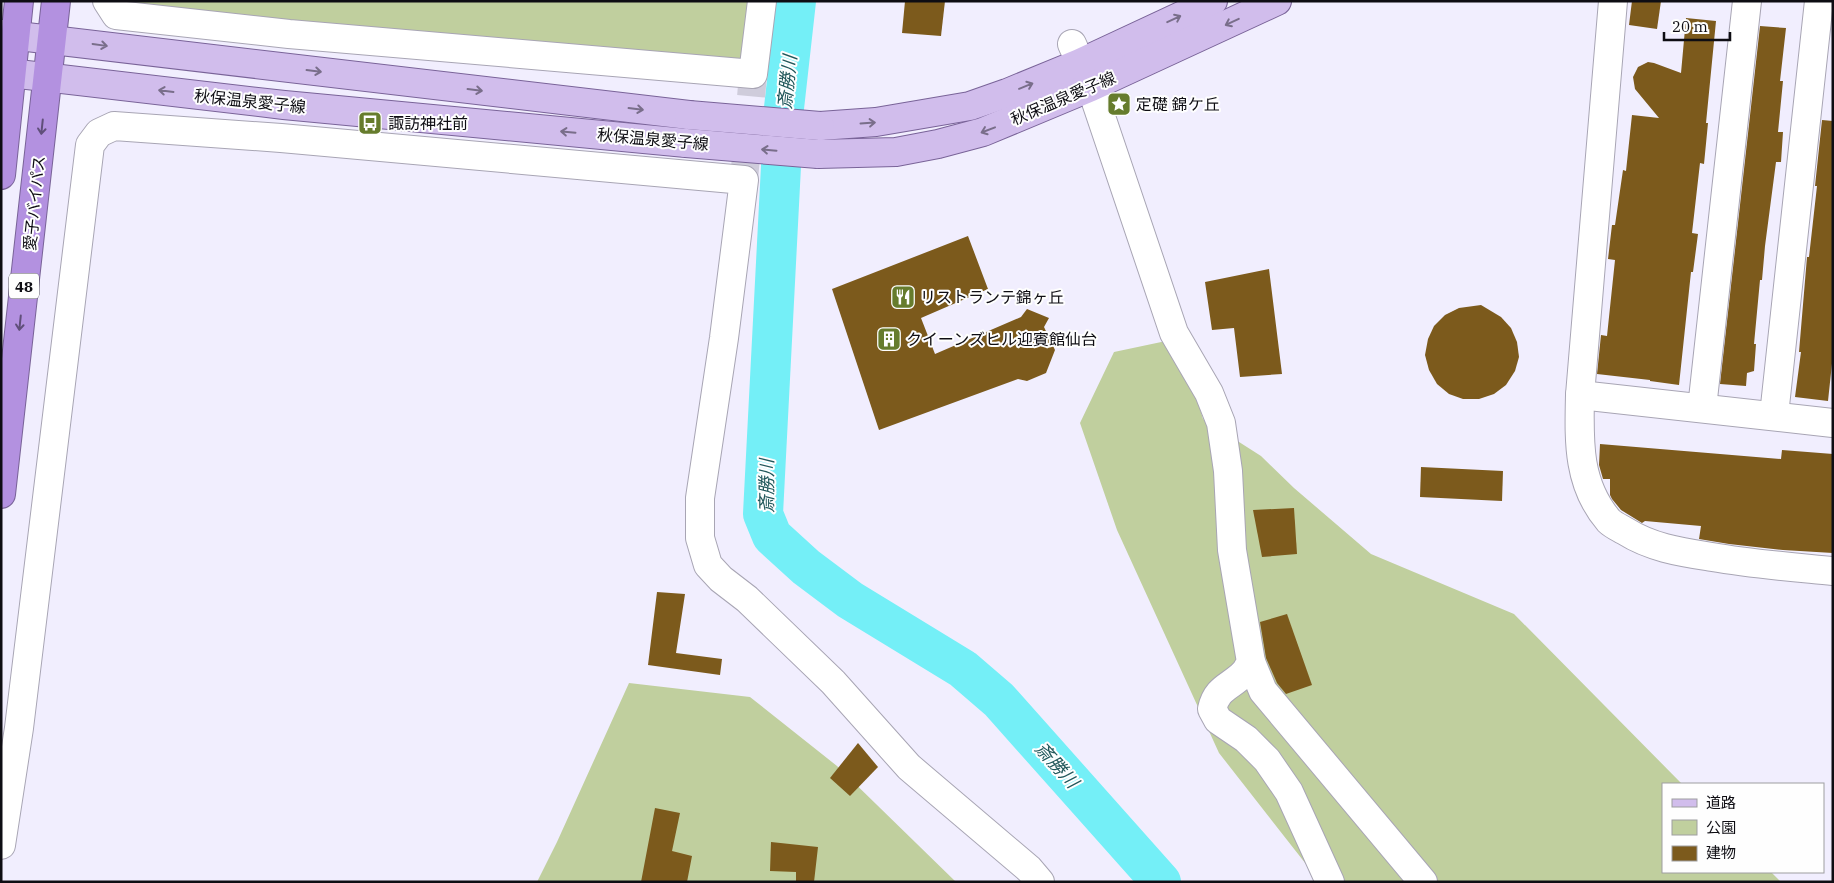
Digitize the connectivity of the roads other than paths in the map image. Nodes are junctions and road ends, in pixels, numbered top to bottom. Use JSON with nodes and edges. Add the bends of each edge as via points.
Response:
{"nodes":[{"id":1,"x":19,"y":1,"type":"edge"},
{"id":2,"x":56,"y":1,"type":"edge"},
{"id":3,"x":107,"y":1,"type":"edge"},
{"id":4,"x":762,"y":1,"type":"edge"},
{"id":5,"x":1213,"y":1,"type":"edge"},
{"id":6,"x":1277,"y":1,"type":"edge"},
{"id":7,"x":1613,"y":1,"type":"edge"},
{"id":8,"x":1747,"y":1,"type":"edge"},
{"id":9,"x":1816,"y":2,"type":"edge"},
{"id":10,"x":8,"y":34,"type":"edge"},
{"id":11,"x":290,"y":34,"type":"junction"},
{"id":12,"x":52,"y":39,"type":"junction"},
{"id":13,"x":1081,"y":65,"type":"junction"},
{"id":14,"x":287,"y":68,"type":"junction"},
{"id":15,"x":6,"y":73,"type":"edge"},
{"id":16,"x":47,"y":78,"type":"junction"},
{"id":17,"x":284,"y":105,"type":"junction"},
{"id":18,"x":281,"y":138,"type":"junction"},
{"id":19,"x":1,"y":175,"type":"edge"},
{"id":20,"x":1580,"y":395,"type":"junction"},
{"id":21,"x":1702,"y":408,"type":"junction"},
{"id":22,"x":1774,"y":415,"type":"junction"},
{"id":23,"x":1833,"y":423,"type":"edge"},
{"id":24,"x":1,"y":494,"type":"edge"},
{"id":25,"x":1833,"y":571,"type":"edge"},
{"id":26,"x":1251,"y":662,"type":"junction"},
{"id":27,"x":1,"y":845,"type":"edge"},
{"id":28,"x":1040,"y":882,"type":"edge"},
{"id":29,"x":1330,"y":882,"type":"edge"},
{"id":30,"x":1423,"y":882,"type":"edge"}],
"edges":[{"from":1,"to":10,"type":"highway"},
{"from":2,"to":12,"type":"highway","name":"愛子バイパス","number":"48"},
{"from":3,"to":11,"type":"street","via":[[116,15]]},
{"from":4,"to":11,"type":"street","via":[[753,74]]},
{"from":13,"to":5,"type":"main road","name":"秋保温泉愛子線","one_way":true},
{"from":6,"to":13,"type":"main road","name":"秋保温泉愛子線","one_way":true},
{"from":7,"to":20,"type":"street"},
{"from":8,"to":21,"type":"street"},
{"from":9,"to":22,"type":"street"},
{"from":10,"to":12,"type":"main road","name":"秋保温泉愛子線"},
{"from":10,"to":15,"type":"highway"},
{"from":11,"to":14,"type":"street"},
{"from":12,"to":14,"type":"main road","name":"秋保温泉愛子線","one_way":true},
{"from":12,"to":16,"type":"highway","name":"愛子バイパス","number":"48"},
{"from":14,"to":13,"type":"main road","name":"秋保温泉愛子線","one_way":true,"bridge":true,"via":[[689,116],[820,126],[876,122],[970,106]]},
{"from":13,"to":17,"type":"main road","name":"秋保温泉愛子線","one_way":true,"bridge":true,"via":[[983,132],[896,152],[818,154]]},
{"from":13,"to":26,"type":"street","via":[[1174,333],[1209,392],[1221,423],[1228,471],[1232,550]]},
{"from":15,"to":16,"type":"main road","name":"秋保温泉愛子線"},
{"from":15,"to":19,"type":"highway"},
{"from":17,"to":16,"type":"main road","name":"秋保温泉愛子線","one_way":true},
{"from":16,"to":24,"type":"highway","name":"愛子バイパス","number":"48","one_way":true},
{"from":17,"to":18,"type":"street"},
{"from":18,"to":27,"type":"street","via":[[114,126],[99,133],[90,145],[19,728]]},
{"from":18,"to":28,"type":"street","via":[[744,180],[700,498],[700,538],[708,565],[748,599],[833,682],[909,767],[1029,869]]},
{"from":20,"to":21,"type":"street"},
{"from":20,"to":25,"type":"street","via":[[1580,455],[1586,480],[1610,522],[1650,544],[1674,551],[1738,562]]},
{"from":21,"to":22,"type":"street"},
{"from":22,"to":23,"type":"street"},
{"from":26,"to":29,"type":"street","via":[[1244,673],[1221,691],[1212,709],[1218,720],[1246,739],[1267,760],[1289,792]]},
{"from":26,"to":30,"type":"street","via":[[1263,691]]}]}
